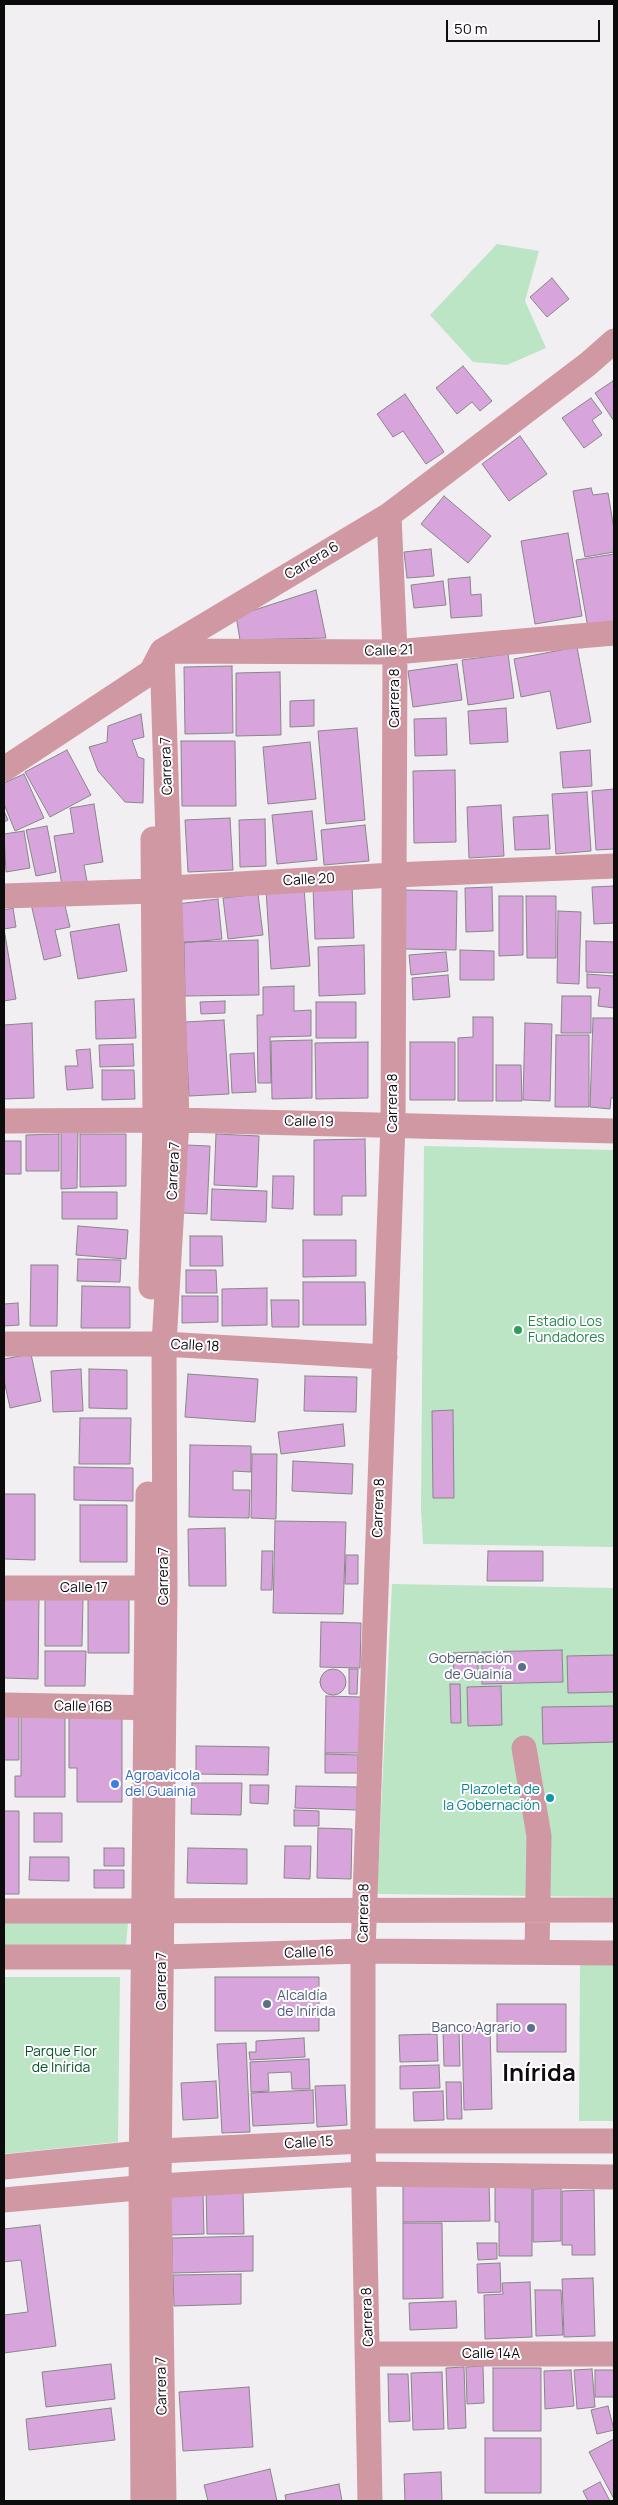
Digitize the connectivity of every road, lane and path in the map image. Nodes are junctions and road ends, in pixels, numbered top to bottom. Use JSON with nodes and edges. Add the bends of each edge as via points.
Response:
{"nodes":[{"id":1,"x":614,"y":341,"type":"edge"},
{"id":2,"x":389,"y":514,"type":"junction"},
{"id":3,"x":614,"y":634,"type":"edge"},
{"id":4,"x":395,"y":652,"type":"junction"},
{"id":5,"x":157,"y":661,"type":"junction"},
{"id":6,"x":4,"y":769,"type":"edge"},
{"id":7,"x":614,"y":866,"type":"edge"},
{"id":8,"x":393,"y":875,"type":"junction"},
{"id":9,"x":162,"y":890,"type":"junction"},
{"id":10,"x":4,"y":896,"type":"edge"},
{"id":11,"x":166,"y":1120,"type":"junction"},
{"id":12,"x":4,"y":1121,"type":"edge"},
{"id":13,"x":393,"y":1124,"type":"junction"},
{"id":14,"x":614,"y":1131,"type":"edge"},
{"id":15,"x":4,"y":1344,"type":"edge"},
{"id":16,"x":157,"y":1344,"type":"junction"},
{"id":17,"x":385,"y":1357,"type":"junction"},
{"id":18,"x":4,"y":1588,"type":"edge"},
{"id":19,"x":156,"y":1588,"type":"junction"},
{"id":20,"x":4,"y":1705,"type":"edge"},
{"id":21,"x":153,"y":1708,"type":"junction"},
{"id":22,"x":524,"y":1748,"type":"dead end"},
{"id":23,"x":154,"y":1910,"type":"junction"},
{"id":24,"x":363,"y":1910,"type":"junction"},
{"id":25,"x":536,"y":1910,"type":"junction"},
{"id":26,"x":614,"y":1910,"type":"edge"},
{"id":27,"x":4,"y":1911,"type":"edge"},
{"id":28,"x":363,"y":1951,"type":"junction"},
{"id":29,"x":537,"y":1952,"type":"junction"},
{"id":30,"x":614,"y":1953,"type":"edge"},
{"id":31,"x":4,"y":1957,"type":"edge"},
{"id":32,"x":154,"y":1957,"type":"junction"},
{"id":33,"x":363,"y":2141,"type":"junction"},
{"id":34,"x":614,"y":2141,"type":"edge"},
{"id":35,"x":151,"y":2152,"type":"junction"},
{"id":36,"x":4,"y":2167,"type":"edge"},
{"id":37,"x":364,"y":2174,"type":"junction"},
{"id":38,"x":614,"y":2177,"type":"edge"},
{"id":39,"x":150,"y":2187,"type":"junction"},
{"id":40,"x":4,"y":2200,"type":"edge"},
{"id":41,"x":369,"y":2354,"type":"junction"},
{"id":42,"x":614,"y":2354,"type":"edge"},
{"id":43,"x":143,"y":2501,"type":"edge"},
{"id":44,"x":164,"y":2501,"type":"edge"},
{"id":45,"x":370,"y":2501,"type":"edge"}],
"edges":[{"from":1,"to":2,"type":"street","name":"Carrera 6"},
{"from":2,"to":4,"type":"street","name":"Carrera 8"},
{"from":2,"to":5,"type":"street","name":"Carrera 6"},
{"from":3,"to":4,"type":"street","name":"Calle 21"},
{"from":4,"to":5,"type":"street","name":"Calle 21"},
{"from":4,"to":8,"type":"street","name":"Carrera 8"},
{"from":5,"to":6,"type":"street","name":"Carrera 6"},
{"from":5,"to":9,"type":"street","name":"Carrera 7"},
{"from":7,"to":8,"type":"street","name":"Calle 20"},
{"from":8,"to":9,"type":"street","name":"Calle 20"},
{"from":8,"to":13,"type":"street","name":"Carrera 8"},
{"from":9,"to":10,"type":"street","name":"Calle 20"},
{"from":9,"to":11,"type":"street","name":"Carrera 7"},
{"from":11,"to":12,"type":"street","name":"Calle 19"},
{"from":11,"to":13,"type":"street","name":"Calle 19"},
{"from":11,"to":16,"type":"street","name":"Carrera 7"},
{"from":13,"to":14,"type":"street","name":"Calle 19"},
{"from":13,"to":17,"type":"street","name":"Carrera 8"},
{"from":15,"to":16,"type":"street","name":"Calle 18"},
{"from":16,"to":17,"type":"street","name":"Calle 18"},
{"from":16,"to":19,"type":"street","name":"Carrera 7"},
{"from":17,"to":24,"type":"street","name":"Carrera 8"},
{"from":18,"to":19,"type":"street","name":"Calle 17"},
{"from":19,"to":21,"type":"street","name":"Carrera 7"},
{"from":20,"to":21,"type":"street","name":"Calle 16B"},
{"from":21,"to":23,"type":"street","name":"Carrera 7"},
{"from":22,"to":25,"type":"street","via":[[539,1836]]},
{"from":23,"to":24,"type":"street"},
{"from":23,"to":27,"type":"street"},
{"from":23,"to":32,"type":"street","name":"Carrera 7"},
{"from":24,"to":25,"type":"street"},
{"from":24,"to":28,"type":"street","name":"Carrera 8"},
{"from":25,"to":26,"type":"street"},
{"from":25,"to":29,"type":"street"},
{"from":28,"to":29,"type":"street","name":"Calle 16"},
{"from":28,"to":32,"type":"street","name":"Calle 16"},
{"from":28,"to":33,"type":"street","name":"Carrera 8"},
{"from":29,"to":30,"type":"street","name":"Calle 16"},
{"from":31,"to":32,"type":"street","name":"Calle 16"},
{"from":32,"to":35,"type":"street","name":"Carrera 7"},
{"from":33,"to":34,"type":"street","name":"Calle 15"},
{"from":33,"to":35,"type":"street","name":"Calle 15"},
{"from":33,"to":37,"type":"street","name":"Carrera 8"},
{"from":35,"to":36,"type":"street","name":"Calle 15"},
{"from":35,"to":39,"type":"street","name":"Carrera 7"},
{"from":37,"to":38,"type":"street"},
{"from":37,"to":39,"type":"street"},
{"from":37,"to":41,"type":"street","name":"Carrera 8"},
{"from":39,"to":40,"type":"street"},
{"from":39,"to":43,"type":"street","name":"Carrera 7"},
{"from":39,"to":44,"type":"street","name":"Carrera 7"},
{"from":41,"to":42,"type":"street","name":"Calle 14A"},
{"from":41,"to":45,"type":"street","name":"Carrera 8"}]}
